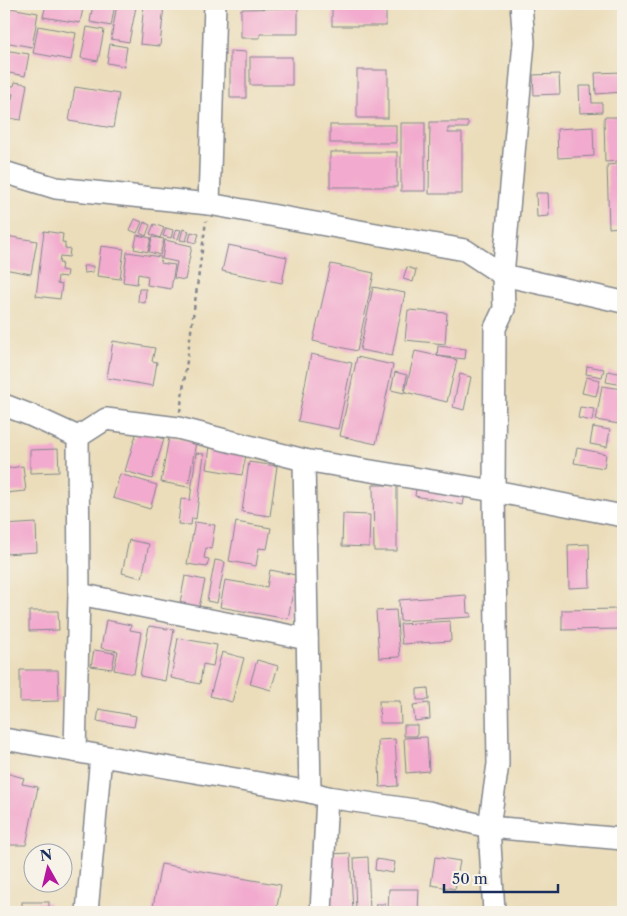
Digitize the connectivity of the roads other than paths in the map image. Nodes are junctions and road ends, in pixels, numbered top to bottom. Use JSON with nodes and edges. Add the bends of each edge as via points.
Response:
{"nodes":[{"id":1,"x":215,"y":4,"type":"edge"},
{"id":2,"x":521,"y":4,"type":"edge"},
{"id":3,"x":4,"y":172,"type":"edge"},
{"id":4,"x":209,"y":204,"type":"junction"},
{"id":5,"x":503,"y":275,"type":"junction"},
{"id":6,"x":623,"y":302,"type":"edge"},
{"id":7,"x":4,"y":406,"type":"edge"},
{"id":8,"x":78,"y":437,"type":"junction"},
{"id":9,"x":304,"y":460,"type":"junction"},
{"id":10,"x":494,"y":491,"type":"junction"},
{"id":11,"x":623,"y":516,"type":"edge"},
{"id":12,"x":80,"y":594,"type":"junction"},
{"id":13,"x":307,"y":639,"type":"junction"},
{"id":14,"x":4,"y":739,"type":"edge"},
{"id":15,"x":76,"y":751,"type":"junction"},
{"id":16,"x":101,"y":756,"type":"junction"},
{"id":17,"x":319,"y":794,"type":"junction"},
{"id":18,"x":489,"y":828,"type":"junction"},
{"id":19,"x":623,"y":839,"type":"edge"},
{"id":20,"x":87,"y":912,"type":"edge"},
{"id":21,"x":321,"y":912,"type":"edge"},
{"id":22,"x":494,"y":912,"type":"edge"}],
"edges":[{"from":1,"to":4,"type":"street"},
{"from":2,"to":5,"type":"street","via":[[524,42]]},
{"from":3,"to":4,"type":"street","via":[[56,188]]},
{"from":4,"to":5,"type":"street","via":[[465,250]]},
{"from":5,"to":6,"type":"street"},
{"from":5,"to":10,"type":"street","via":[[504,309],[495,328]]},
{"from":7,"to":8,"type":"street"},
{"from":8,"to":9,"type":"street","via":[[106,419],[178,428]]},
{"from":8,"to":12,"type":"street"},
{"from":9,"to":10,"type":"street"},
{"from":9,"to":13,"type":"street"},
{"from":10,"to":11,"type":"street"},
{"from":10,"to":18,"type":"street","via":[[498,764]]},
{"from":12,"to":13,"type":"street"},
{"from":12,"to":15,"type":"street"},
{"from":13,"to":17,"type":"street"},
{"from":14,"to":15,"type":"street"},
{"from":15,"to":16,"type":"street"},
{"from":16,"to":17,"type":"street"},
{"from":16,"to":20,"type":"street"},
{"from":17,"to":18,"type":"street","via":[[428,812]]},
{"from":17,"to":21,"type":"street"},
{"from":18,"to":19,"type":"street"},
{"from":18,"to":22,"type":"street"}]}
